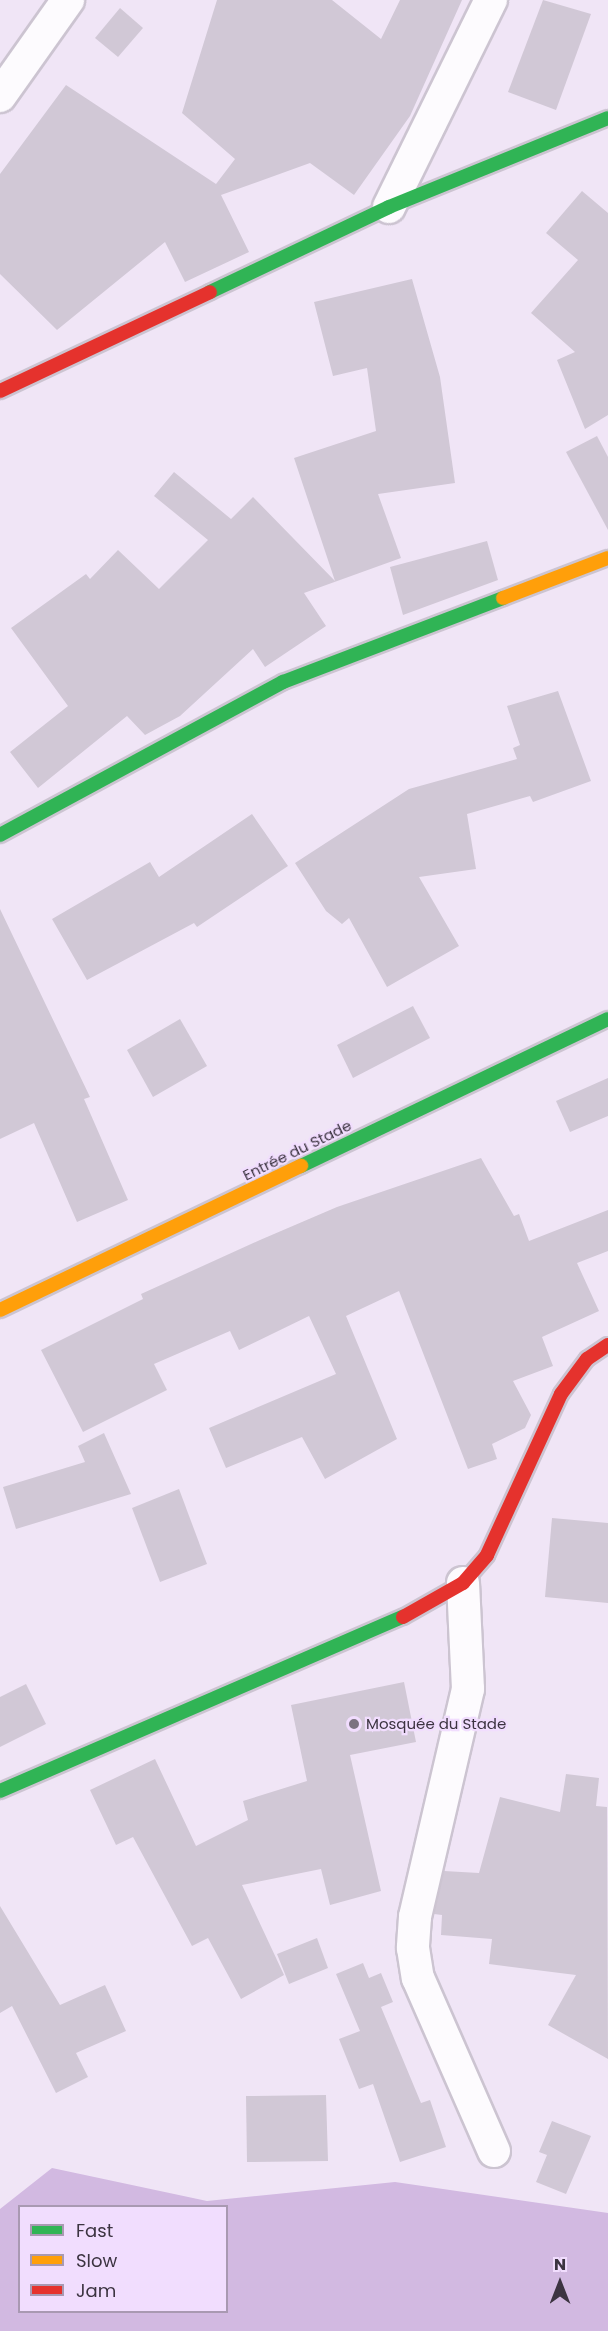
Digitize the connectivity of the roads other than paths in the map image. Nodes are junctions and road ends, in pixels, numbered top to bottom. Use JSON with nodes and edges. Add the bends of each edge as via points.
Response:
{"nodes":[{"id":1,"x":68,"y":0,"type":"edge"},
{"id":2,"x":491,"y":0,"type":"edge"},
{"id":3,"x":0,"y":96,"type":"edge"},
{"id":4,"x":608,"y":118,"type":"edge"},
{"id":5,"x":389,"y":207,"type":"junction"},
{"id":6,"x":0,"y":391,"type":"edge"},
{"id":7,"x":608,"y":558,"type":"edge"},
{"id":8,"x":0,"y":835,"type":"edge"},
{"id":9,"x":608,"y":1019,"type":"edge"},
{"id":10,"x":0,"y":1310,"type":"edge"},
{"id":11,"x":608,"y":1345,"type":"edge"},
{"id":12,"x":463,"y":1583,"type":"junction"},
{"id":13,"x":0,"y":1791,"type":"edge"},
{"id":14,"x":494,"y":2151,"type":"dead end"}],
"edges":[{"from":1,"to":3,"type":"street"},
{"from":2,"to":5,"type":"street"},
{"from":4,"to":5,"type":"street"},
{"from":5,"to":6,"type":"street"},
{"from":7,"to":8,"type":"street","via":[[283,682]]},
{"from":9,"to":10,"type":"street","name":"Entrée du Stade"},
{"from":11,"to":12,"type":"street","via":[[587,1359],[561,1394],[487,1555]]},
{"from":12,"to":13,"type":"street","via":[[419,1612],[326,1655]]},
{"from":12,"to":14,"type":"street","via":[[468,1689],[415,1917],[413,1948],[418,1978]]}]}
